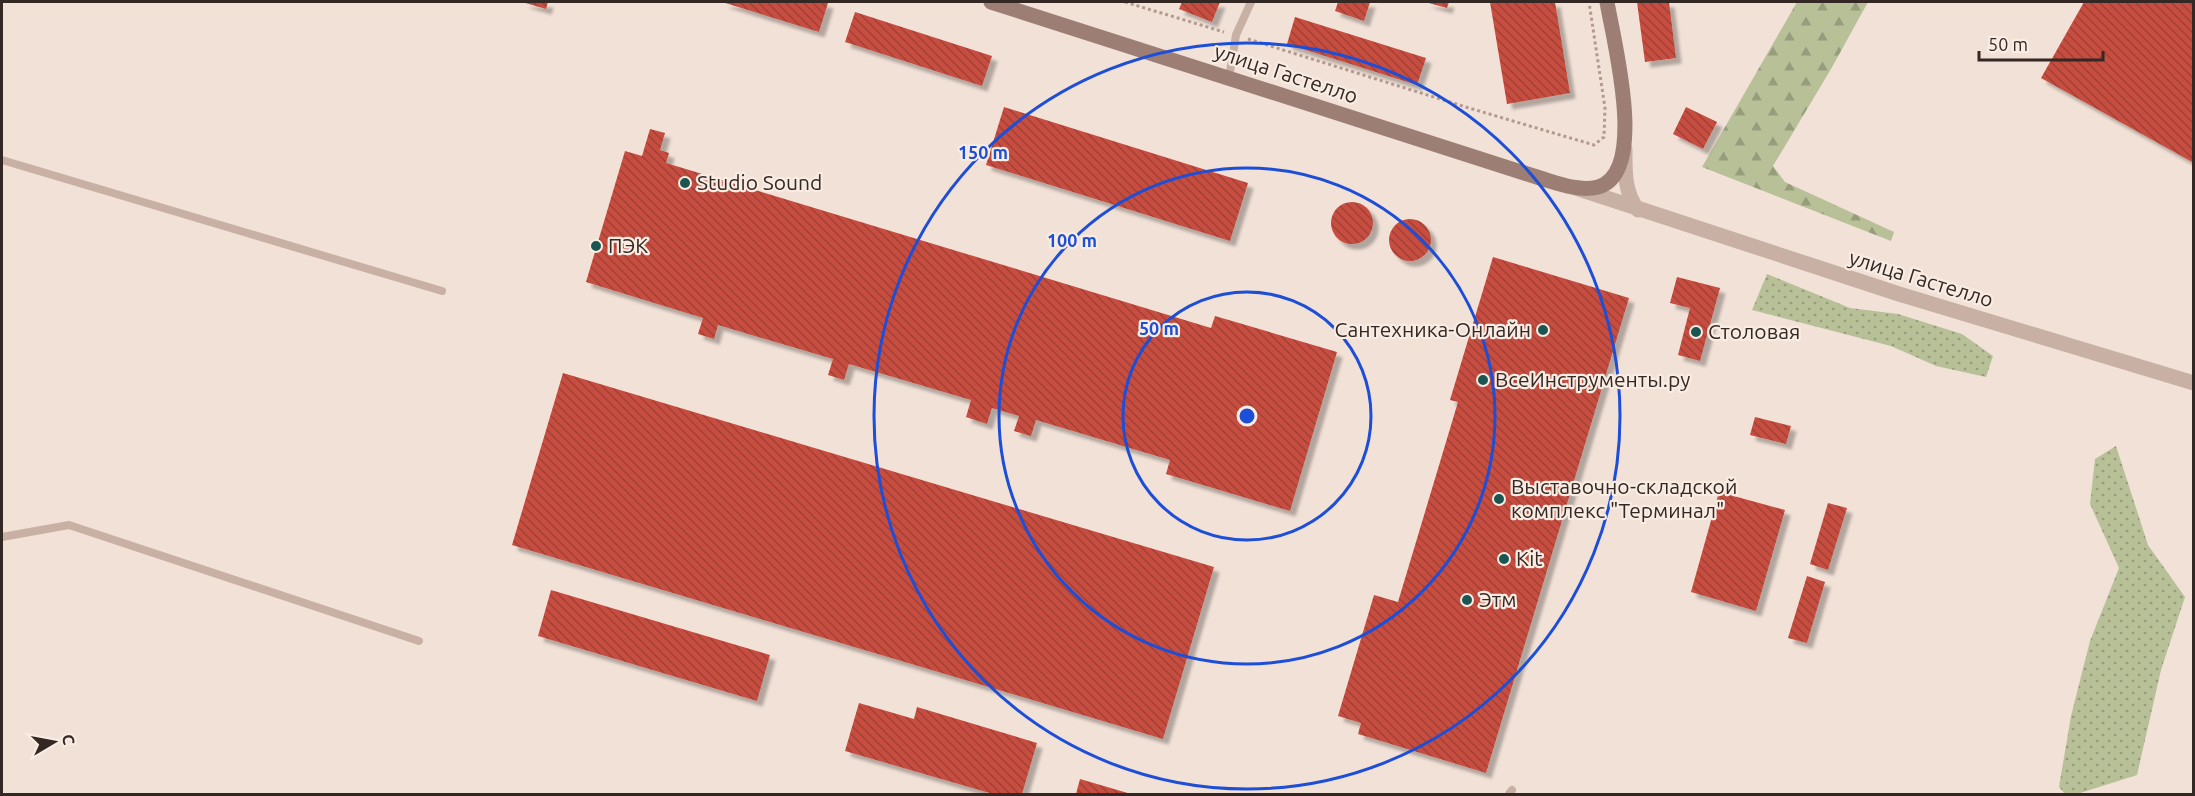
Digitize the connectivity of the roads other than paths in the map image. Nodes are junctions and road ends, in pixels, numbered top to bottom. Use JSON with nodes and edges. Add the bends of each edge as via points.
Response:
{"nodes":[{"id":1,"x":991,"y":2,"type":"edge"},
{"id":2,"x":1251,"y":2,"type":"edge"},
{"id":3,"x":1607,"y":2,"type":"edge"},
{"id":4,"x":1229,"y":78,"type":"junction"},
{"id":5,"x":1625,"y":149,"type":"junction"},
{"id":6,"x":2,"y":160,"type":"edge"},
{"id":7,"x":1568,"y":186,"type":"junction"},
{"id":8,"x":1638,"y":210,"type":"junction"},
{"id":9,"x":442,"y":291,"type":"dead end"},
{"id":10,"x":2193,"y":383,"type":"edge"},
{"id":11,"x":2,"y":537,"type":"edge"},
{"id":12,"x":419,"y":641,"type":"dead end"}],
"edges":[{"from":1,"to":4,"type":"main road","name":"улица Гастелло"},
{"from":2,"to":4,"type":"lane","via":[[1236,35]]},
{"from":3,"to":5,"type":"main road","via":[[1624,103]]},
{"from":4,"to":7,"type":"main road","name":"улица Гастелло"},
{"from":5,"to":7,"type":"main road","name":"улица Гастелло","via":[[1621,165],[1600,186]]},
{"from":5,"to":8,"type":"street","via":[[1628,190]]},
{"from":6,"to":9,"type":"lane"},
{"from":7,"to":8,"type":"street","name":"улица Гастелло"},
{"from":8,"to":10,"type":"street","name":"улица Гастелло"},
{"from":11,"to":12,"type":"lane","via":[[69,525]]}]}
